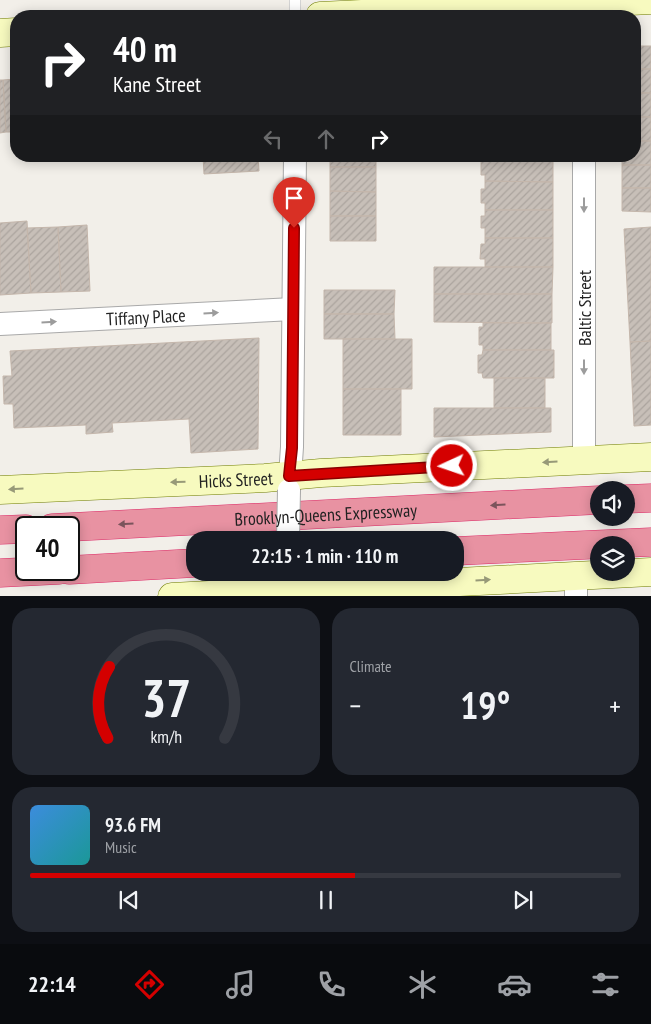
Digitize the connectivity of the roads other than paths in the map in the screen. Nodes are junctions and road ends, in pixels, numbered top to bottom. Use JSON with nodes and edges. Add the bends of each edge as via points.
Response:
{"nodes":[{"id":1,"x":651,"y":0,"type":"edge"},
{"id":2,"x":620,"y":1,"type":"edge"},
{"id":3,"x":584,"y":7,"type":"edge"},
{"id":4,"x":496,"y":10,"type":"edge"},
{"id":5,"x":295,"y":162,"type":"edge"},
{"id":6,"x":584,"y":162,"type":"edge"},
{"id":7,"x":293,"y":309,"type":"junction"},
{"id":8,"x":0,"y":324,"type":"edge"},
{"id":9,"x":651,"y":456,"type":"edge"},
{"id":10,"x":584,"y":460,"type":"junction"},
{"id":11,"x":289,"y":483,"type":"junction"},
{"id":12,"x":0,"y":490,"type":"edge"},
{"id":13,"x":651,"y":498,"type":"edge"},
{"id":14,"x":635,"y":499,"type":"edge"},
{"id":15,"x":590,"y":500,"type":"edge"},
{"id":16,"x":80,"y":527,"type":"edge"},
{"id":17,"x":15,"y":529,"type":"edge"},
{"id":18,"x":0,"y":530,"type":"edge"},
{"id":19,"x":288,"y":531,"type":"edge"},
{"id":20,"x":651,"y":542,"type":"edge"},
{"id":21,"x":464,"y":551,"type":"edge"},
{"id":22,"x":186,"y":564,"type":"edge"},
{"id":23,"x":80,"y":569,"type":"edge"},
{"id":24,"x":15,"y":572,"type":"edge"},
{"id":25,"x":651,"y":572,"type":"edge"},
{"id":26,"x":0,"y":573,"type":"edge"},
{"id":27,"x":288,"y":584,"type":"edge"},
{"id":28,"x":576,"y":586,"type":"edge"},
{"id":29,"x":172,"y":596,"type":"edge"}],
"edges":[{"from":1,"to":2,"type":"street"},
{"from":2,"to":3,"type":"street"},
{"from":3,"to":4,"type":"street"},
{"from":5,"to":7,"type":"street"},
{"from":6,"to":10,"type":"street","name":"Baltic Street","one_way":true},
{"from":8,"to":7,"type":"street","name":"Tiffany Place","one_way":true},
{"from":7,"to":11,"type":"street"},
{"from":9,"to":10,"type":"street","name":"Hicks Street"},
{"from":10,"to":11,"type":"street","name":"Hicks Street","one_way":true},
{"from":11,"to":12,"type":"street","name":"Hicks Street","one_way":true,"via":[[265,478]]},
{"from":11,"to":19,"type":"street","bridge":true},
{"from":13,"to":14,"type":"highway"},
{"from":15,"to":16,"type":"highway","name":"Brooklyn-Queens Expressway","one_way":true},
{"from":17,"to":18,"type":"highway"},
{"from":20,"to":21,"type":"highway"},
{"from":22,"to":23,"type":"highway"},
{"from":24,"to":26,"type":"highway"},
{"from":25,"to":28,"type":"street"},
{"from":27,"to":28,"type":"street","one_way":true},
{"from":27,"to":29,"type":"street"}]}
